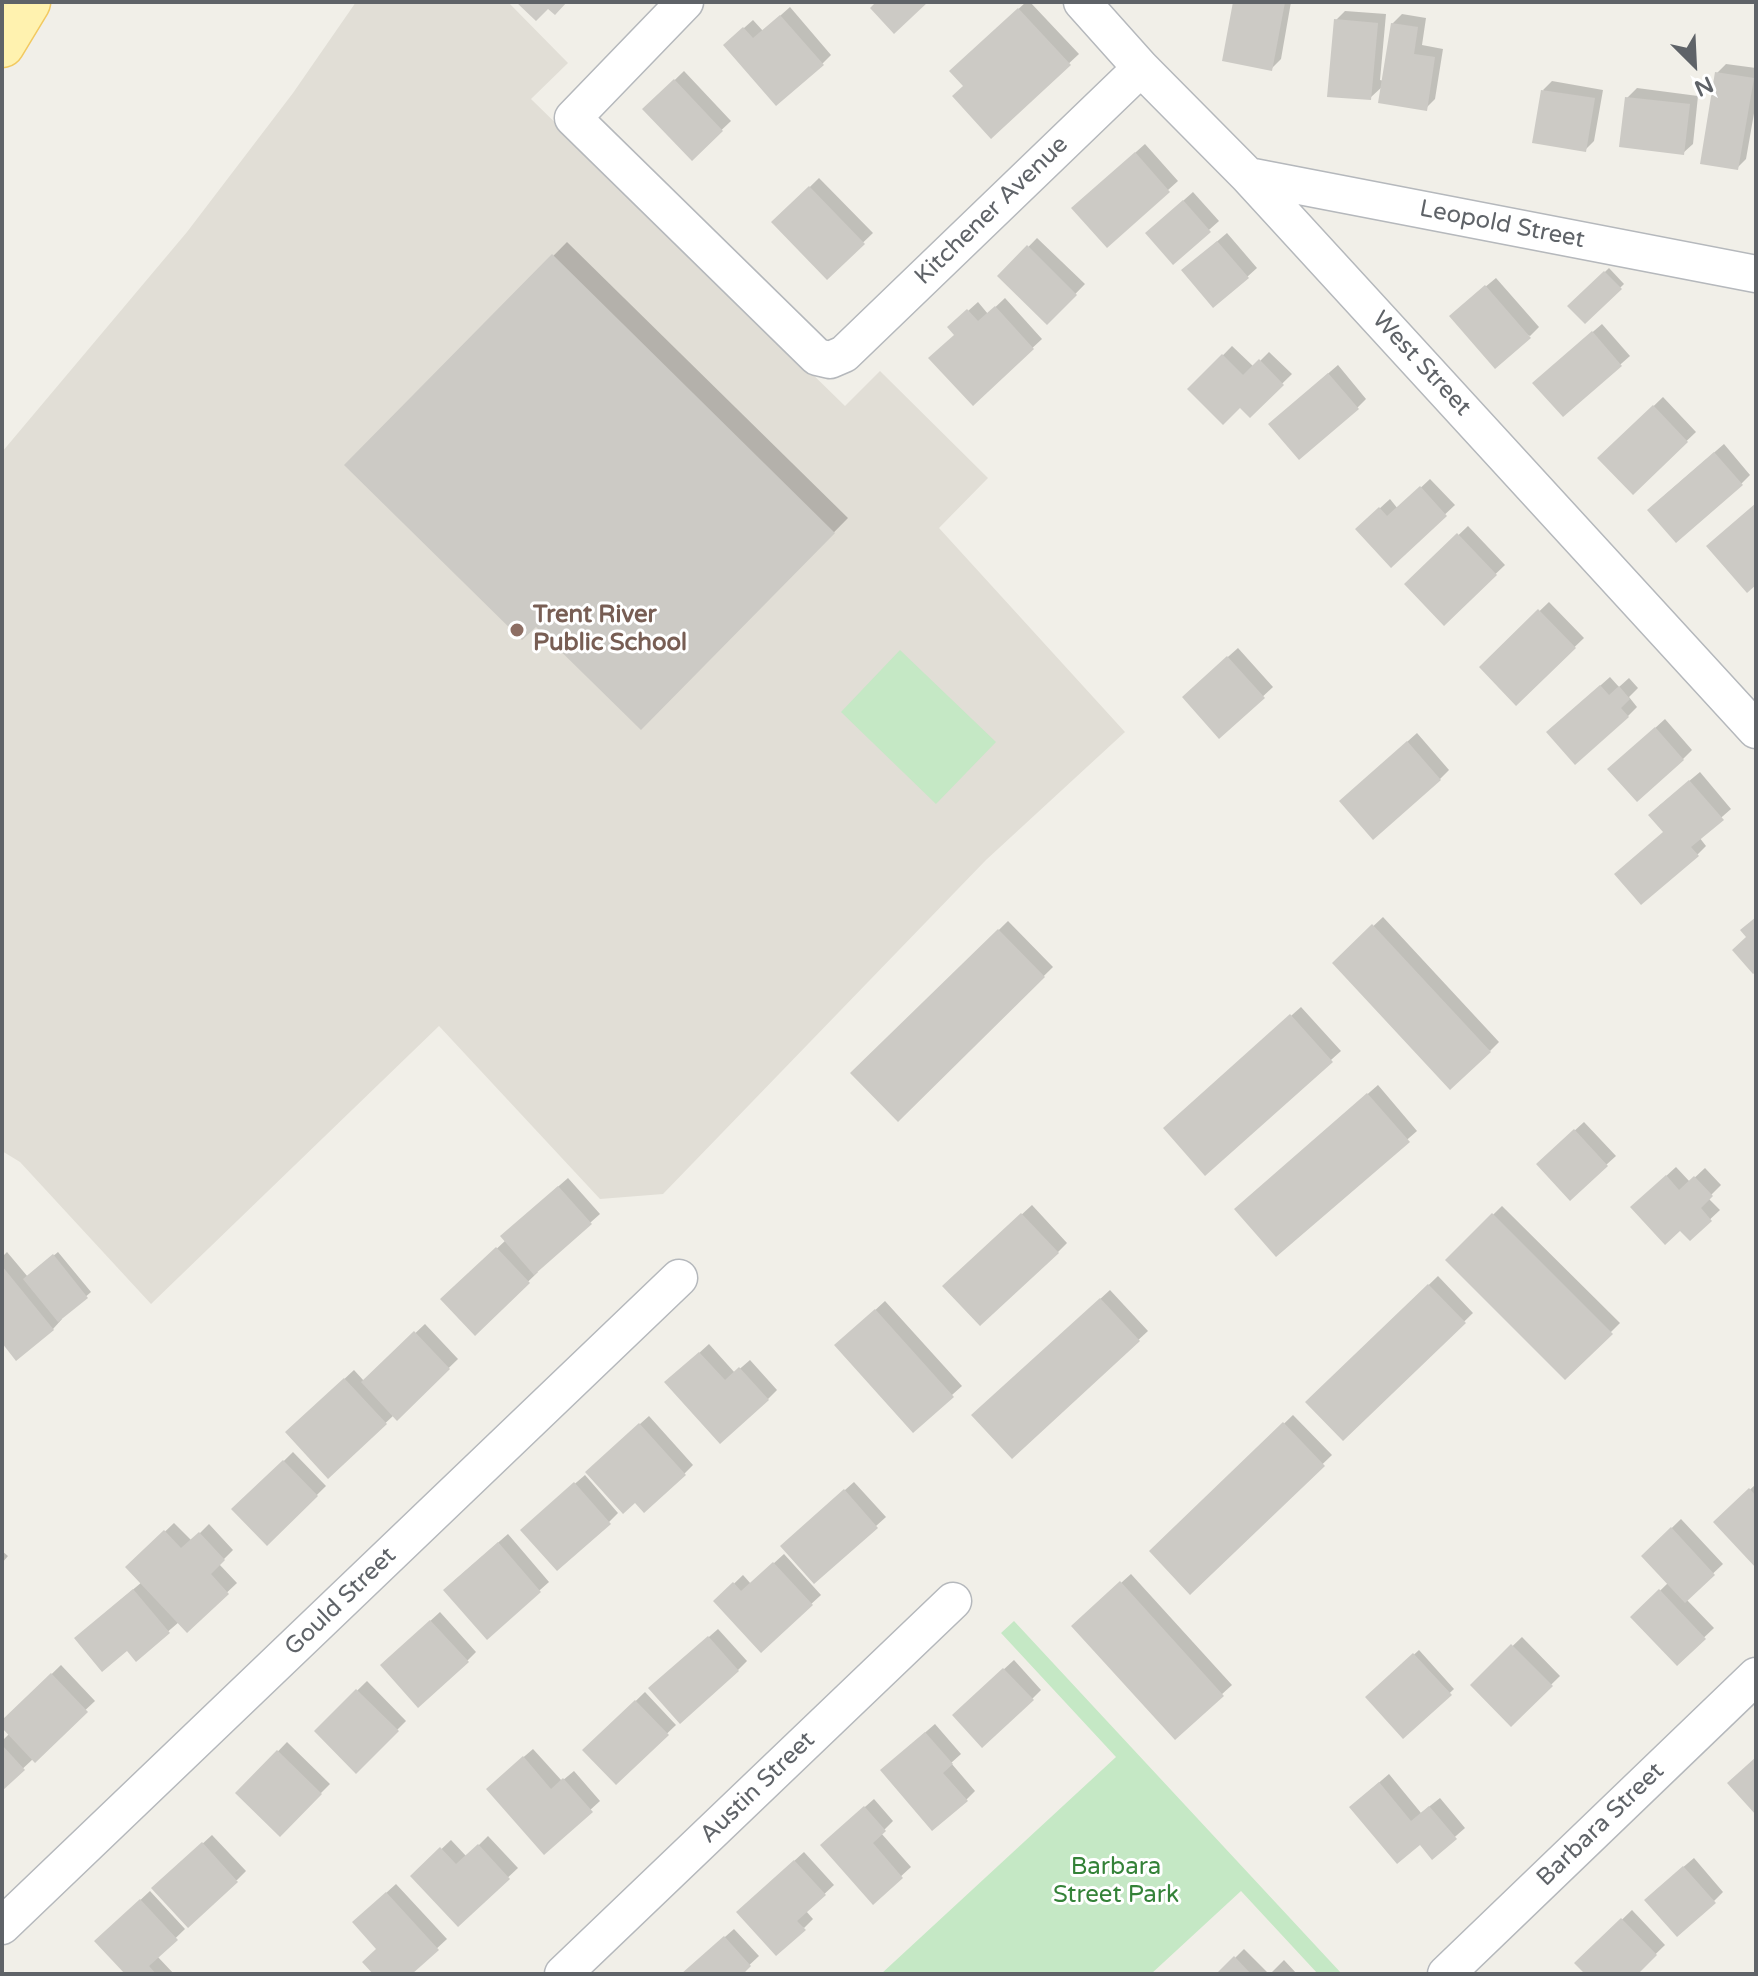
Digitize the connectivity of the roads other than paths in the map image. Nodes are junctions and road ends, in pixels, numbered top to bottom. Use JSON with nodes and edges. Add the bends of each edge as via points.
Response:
{"nodes":[{"id":1,"x":28,"y":2,"type":"edge"},
{"id":2,"x":685,"y":2,"type":"edge"},
{"id":3,"x":1082,"y":2,"type":"edge"},
{"id":4,"x":2,"y":45,"type":"edge"},
{"id":5,"x":1141,"y":68,"type":"junction"},
{"id":6,"x":1248,"y":176,"type":"junction"},
{"id":7,"x":1756,"y":274,"type":"edge"},
{"id":8,"x":1756,"y":730,"type":"edge"},
{"id":9,"x":679,"y":1278,"type":"dead end"},
{"id":10,"x":953,"y":1601,"type":"dead end"},
{"id":11,"x":1756,"y":1676,"type":"edge"},
{"id":12,"x":2,"y":1926,"type":"edge"},
{"id":13,"x":563,"y":1974,"type":"edge"},
{"id":14,"x":1446,"y":1974,"type":"edge"}],
"edges":[{"from":1,"to":4,"type":"main road"},
{"from":2,"to":5,"type":"street","name":"Kitchener Avenue","via":[[573,118],[817,357],[830,360],[844,354]]},
{"from":3,"to":5,"type":"street","name":"West Street"},
{"from":5,"to":6,"type":"street","name":"West Street"},
{"from":6,"to":7,"type":"street","name":"Leopold Street"},
{"from":6,"to":8,"type":"street","name":"West Street"},
{"from":9,"to":12,"type":"street","name":"Gould Street"},
{"from":10,"to":13,"type":"street","name":"Austin Street"},
{"from":11,"to":14,"type":"street","name":"Barbara Street"}]}
